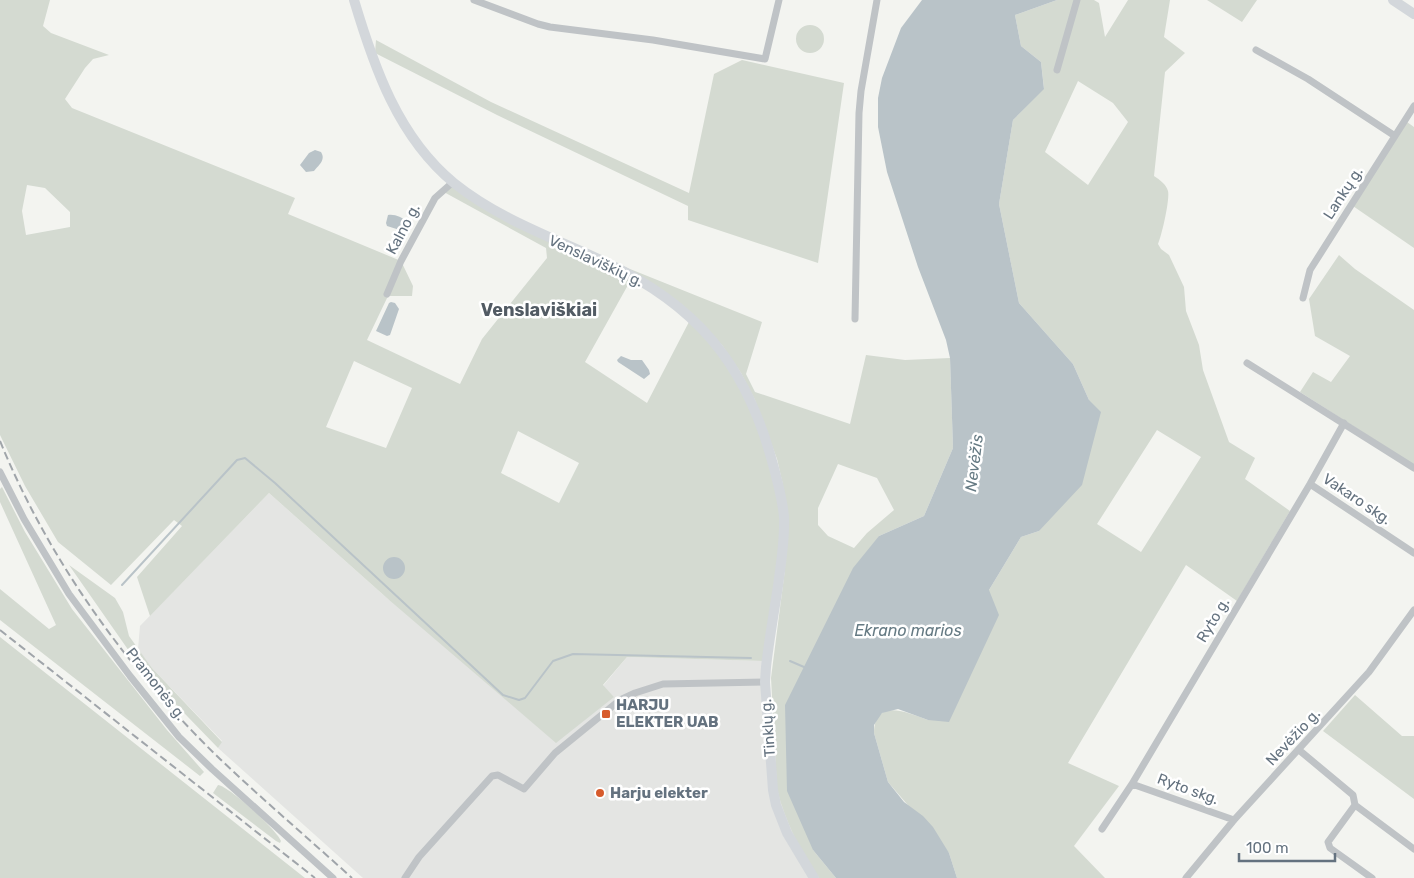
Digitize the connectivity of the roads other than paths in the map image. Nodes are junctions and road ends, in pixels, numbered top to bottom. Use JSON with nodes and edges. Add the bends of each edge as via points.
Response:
{"nodes":[{"id":1,"x":354,"y":0,"type":"edge"},
{"id":2,"x":474,"y":0,"type":"edge"},
{"id":3,"x":779,"y":0,"type":"edge"},
{"id":4,"x":877,"y":0,"type":"edge"},
{"id":5,"x":1077,"y":0,"type":"edge"},
{"id":6,"x":1393,"y":0,"type":"edge"},
{"id":7,"x":1414,"y":14,"type":"edge"},
{"id":8,"x":1256,"y":50,"type":"dead end"},
{"id":9,"x":1057,"y":70,"type":"dead end"},
{"id":10,"x":1414,"y":106,"type":"edge"},
{"id":11,"x":1394,"y":136,"type":"junction"},
{"id":12,"x":453,"y":182,"type":"junction"},
{"id":13,"x":386,"y":294,"type":"dead end"},
{"id":14,"x":1303,"y":298,"type":"dead end"},
{"id":15,"x":855,"y":319,"type":"dead end"},
{"id":16,"x":1247,"y":363,"type":"dead end"},
{"id":17,"x":1344,"y":423,"type":"junction"},
{"id":18,"x":1414,"y":468,"type":"edge"},
{"id":19,"x":0,"y":472,"type":"edge"},
{"id":20,"x":1310,"y":484,"type":"junction"},
{"id":21,"x":1414,"y":553,"type":"edge"},
{"id":22,"x":780,"y":568,"type":"joint"},
{"id":23,"x":1414,"y":610,"type":"edge"},
{"id":24,"x":765,"y":682,"type":"junction"},
{"id":25,"x":1299,"y":750,"type":"junction"},
{"id":26,"x":1132,"y":784,"type":"junction"},
{"id":27,"x":1356,"y":805,"type":"junction"},
{"id":28,"x":1234,"y":820,"type":"junction"},
{"id":29,"x":1102,"y":829,"type":"dead end"},
{"id":30,"x":1414,"y":849,"type":"edge"},
{"id":31,"x":333,"y":878,"type":"edge"},
{"id":32,"x":405,"y":878,"type":"edge"},
{"id":33,"x":814,"y":878,"type":"edge"},
{"id":34,"x":1186,"y":878,"type":"edge"},
{"id":35,"x":1372,"y":878,"type":"edge"}],
"edges":[{"from":1,"to":12,"type":"main road","name":"Venslaviškių g.","via":[[390,101],[430,159]]},
{"from":2,"to":3,"type":"street","via":[[538,24],[765,59]]},
{"from":4,"to":15,"type":"street","via":[[860,106]]},
{"from":5,"to":9,"type":"street"},
{"from":6,"to":7,"type":"main road"},
{"from":8,"to":11,"type":"street","via":[[1308,79]]},
{"from":10,"to":11,"type":"street","name":"Lankų g."},
{"from":11,"to":14,"type":"street","name":"Lankų g.","via":[[1310,270]]},
{"from":12,"to":13,"type":"street","name":"Kalno g.","via":[[435,198]]},
{"from":12,"to":22,"type":"main road","name":"Venslaviškių g.","via":[[502,215],[645,283],[704,329],[742,382],[757,414],[781,491],[784,536]]},
{"from":16,"to":17,"type":"street"},
{"from":17,"to":18,"type":"street"},
{"from":17,"to":20,"type":"street","name":"Ryto g."},
{"from":19,"to":31,"type":"street","name":"Pramonės g.","via":[[24,520],[69,594],[179,736]]},
{"from":20,"to":21,"type":"street","name":"Vakaro skg."},
{"from":20,"to":26,"type":"street","name":"Ryto g."},
{"from":22,"to":24,"type":"main road","name":"Tinklų g."},
{"from":23,"to":25,"type":"street","name":"Nevėžio g.","via":[[1369,672]]},
{"from":24,"to":32,"type":"street","via":[[663,684],[620,700],[553,754],[524,789],[498,774],[492,776],[419,856]]},
{"from":24,"to":33,"type":"main road","name":"Tinklų g.","via":[[776,805],[787,833]]},
{"from":25,"to":27,"type":"street","via":[[1354,795]]},
{"from":25,"to":28,"type":"street","name":"Nevėžio g."},
{"from":26,"to":28,"type":"street","name":"Ryto skg."},
{"from":26,"to":29,"type":"street","name":"Ryto g."},
{"from":27,"to":30,"type":"street"},
{"from":27,"to":35,"type":"street","via":[[1328,842],[1330,848]]},
{"from":28,"to":34,"type":"street","name":"Nevėžio g."}]}
